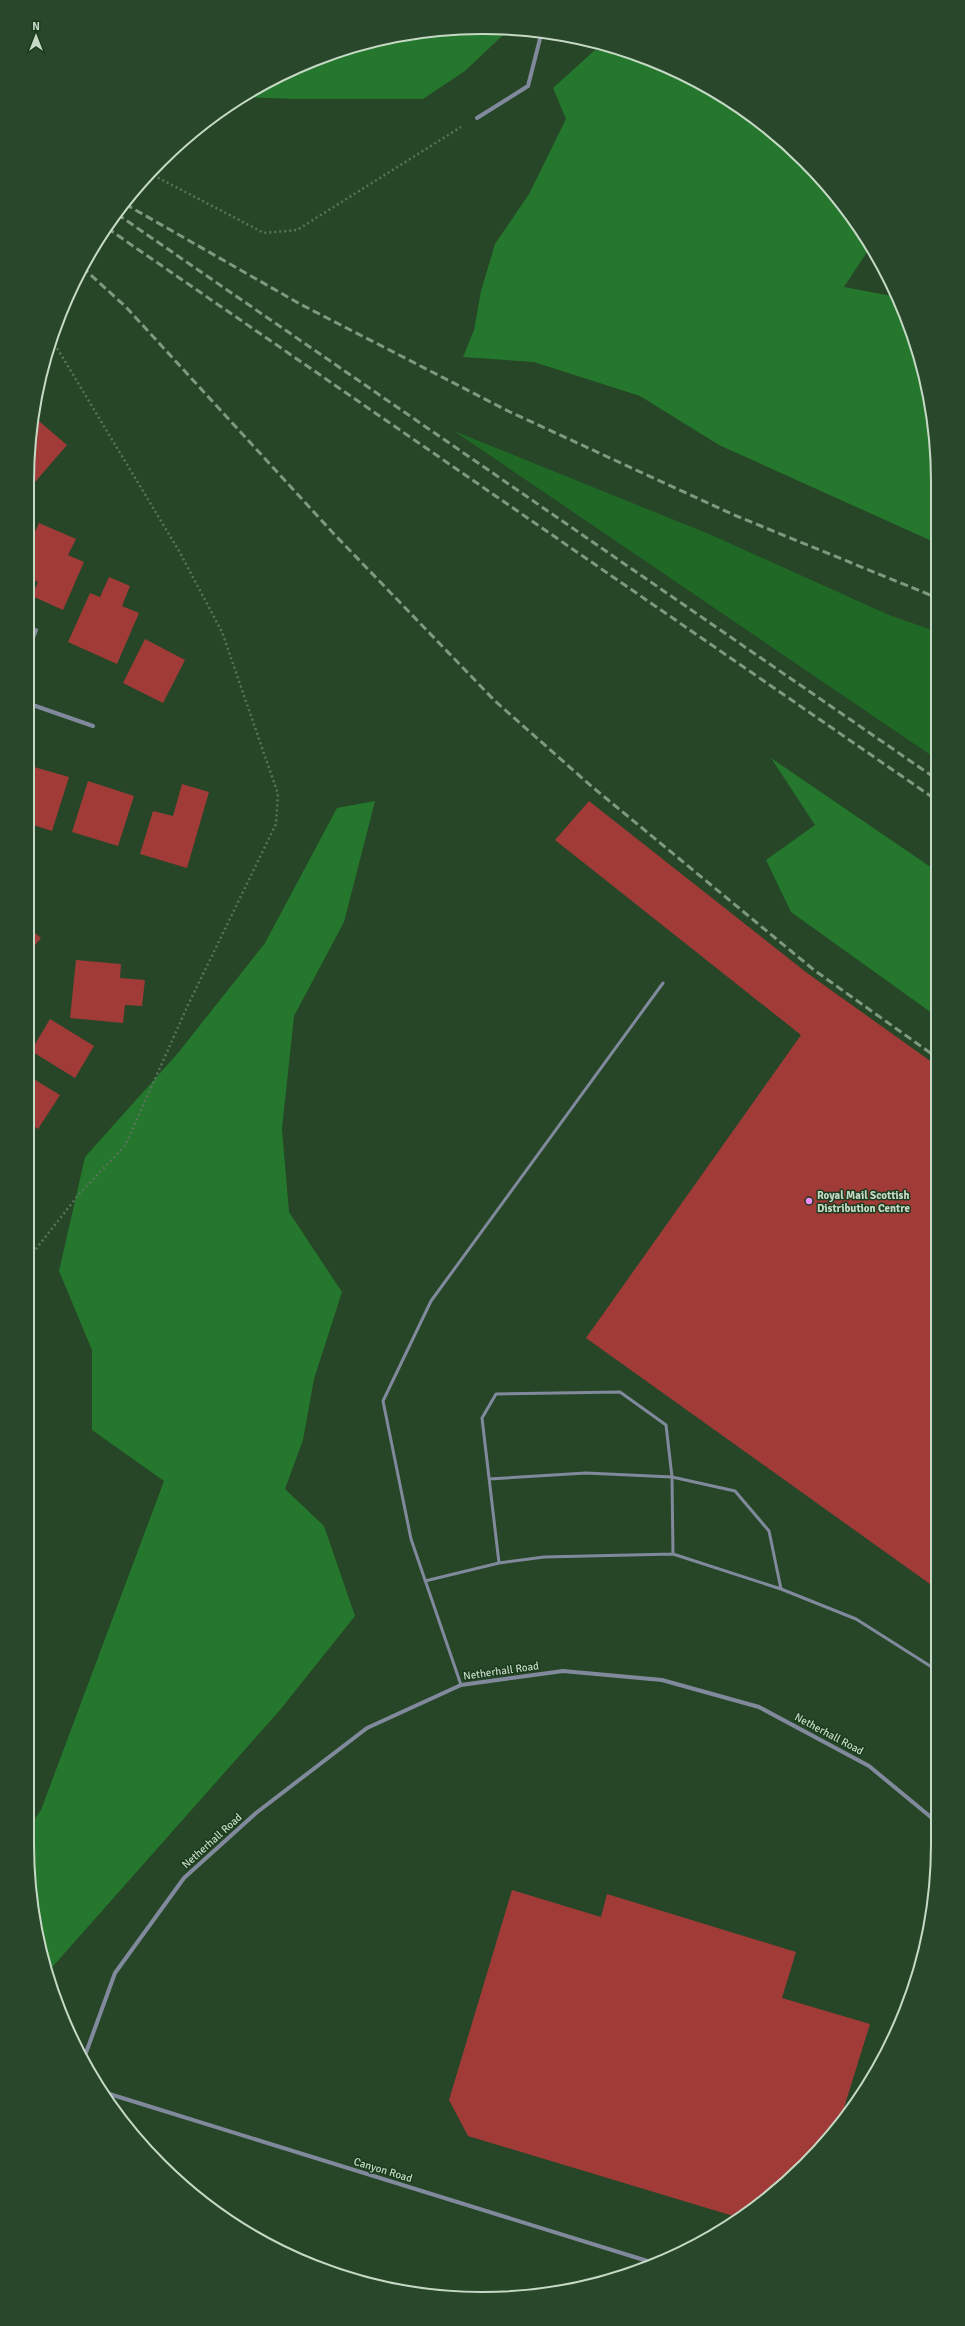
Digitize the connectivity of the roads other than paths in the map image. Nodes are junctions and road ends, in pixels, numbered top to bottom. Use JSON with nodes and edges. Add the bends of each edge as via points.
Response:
{"nodes":[{"id":1,"x":540,"y":38,"type":"edge"},
{"id":2,"x":477,"y":118,"type":"road end"},
{"id":3,"x":36,"y":630,"type":"dead end"},
{"id":4,"x":34,"y":635,"type":"edge"},
{"id":5,"x":34,"y":705,"type":"edge"},
{"id":6,"x":93,"y":726,"type":"dead end"},
{"id":7,"x":663,"y":983,"type":"dead end"},
{"id":8,"x":672,"y":1477,"type":"junction"},
{"id":9,"x":489,"y":1480,"type":"junction"},
{"id":10,"x":673,"y":1554,"type":"junction"},
{"id":11,"x":499,"y":1563,"type":"junction"},
{"id":12,"x":425,"y":1581,"type":"junction"},
{"id":13,"x":782,"y":1589,"type":"junction"},
{"id":14,"x":931,"y":1667,"type":"edge"},
{"id":15,"x":461,"y":1685,"type":"junction"},
{"id":16,"x":931,"y":1817,"type":"edge"},
{"id":17,"x":86,"y":2053,"type":"edge"},
{"id":18,"x":111,"y":2095,"type":"edge"},
{"id":19,"x":647,"y":2261,"type":"edge"}],
"edges":[{"from":1,"to":2,"type":"street","via":[[528,86]]},
{"from":3,"to":4,"type":"street"},
{"from":5,"to":6,"type":"street"},
{"from":7,"to":12,"type":"lane","via":[[431,1301],[383,1401],[411,1539]]},
{"from":8,"to":9,"type":"lane","via":[[586,1473]]},
{"from":8,"to":9,"type":"lane","via":[[666,1424],[620,1392],[496,1394],[482,1418]]},
{"from":8,"to":10,"type":"lane"},
{"from":8,"to":13,"type":"lane","via":[[735,1492],[769,1531]]},
{"from":9,"to":11,"type":"lane"},
{"from":10,"to":11,"type":"lane","via":[[544,1557]]},
{"from":10,"to":13,"type":"lane"},
{"from":11,"to":12,"type":"lane"},
{"from":12,"to":15,"type":"lane"},
{"from":13,"to":14,"type":"lane","via":[[856,1619]]},
{"from":15,"to":16,"type":"street","name":"Netherhall Road","via":[[564,1671],[662,1680],[759,1707],[869,1766]]},
{"from":15,"to":17,"type":"street","name":"Netherhall Road","via":[[367,1728],[256,1813],[184,1878],[114,1973]]},
{"from":18,"to":19,"type":"street","name":"Canyon Road"}]}
